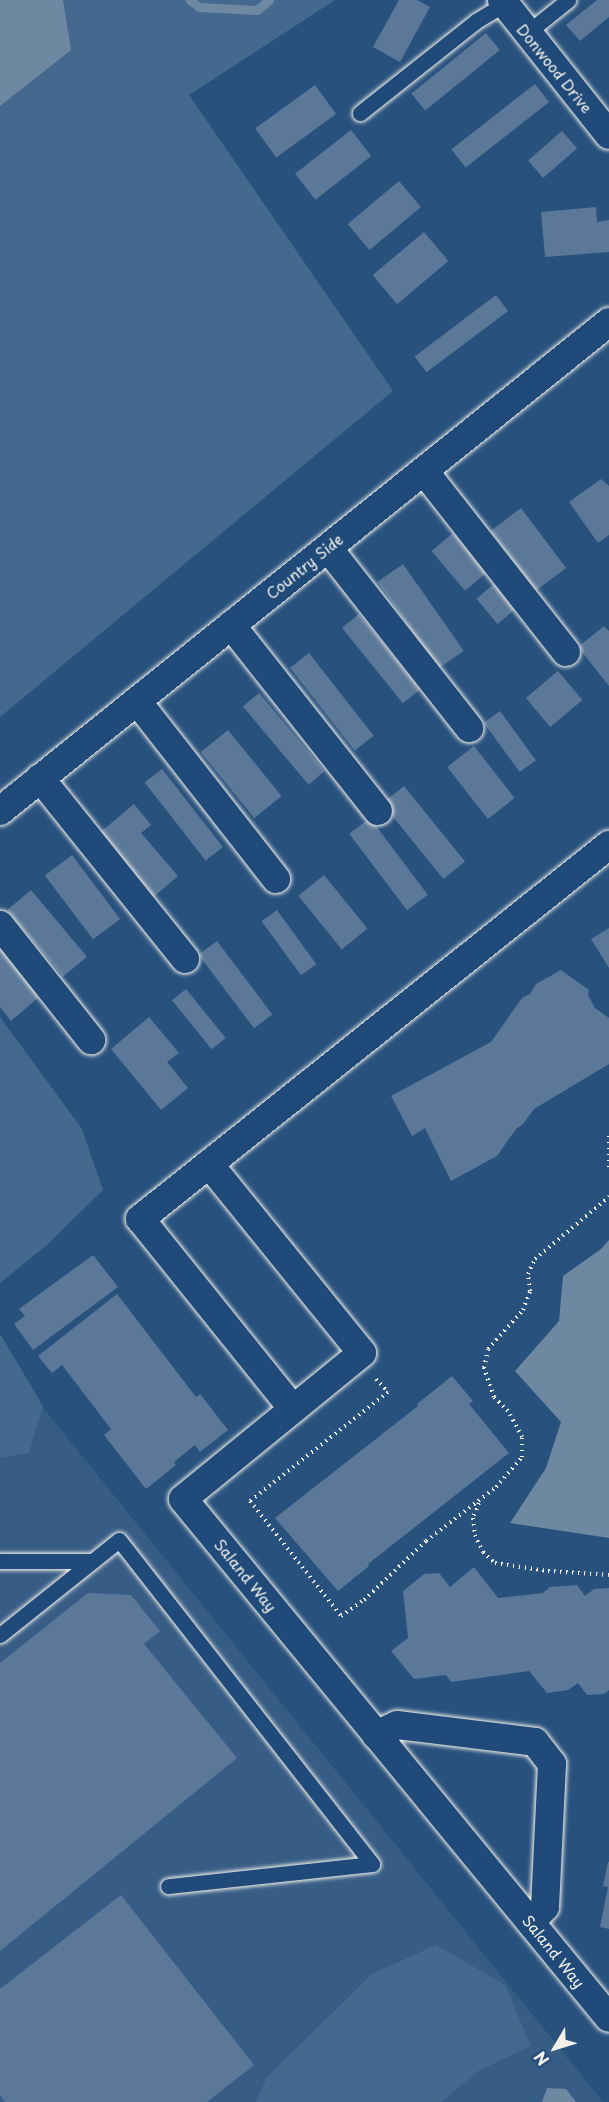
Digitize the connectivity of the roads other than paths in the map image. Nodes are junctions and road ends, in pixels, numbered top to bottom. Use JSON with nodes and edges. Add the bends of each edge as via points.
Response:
{"nodes":[{"id":1,"x":568,"y":0,"type":"edge"},
{"id":2,"x":503,"y":2,"type":"edge"},
{"id":3,"x":527,"y":33,"type":"junction"},
{"id":4,"x":360,"y":114,"type":"dead end"},
{"id":5,"x":608,"y":131,"type":"edge"},
{"id":6,"x":609,"y":322,"type":"edge"},
{"id":7,"x":424,"y":471,"type":"junction"},
{"id":8,"x":328,"y":548,"type":"junction"},
{"id":9,"x":231,"y":625,"type":"junction"},
{"id":10,"x":566,"y":652,"type":"dead end"},
{"id":11,"x":137,"y":700,"type":"junction"},
{"id":12,"x":469,"y":728,"type":"dead end"},
{"id":13,"x":40,"y":778,"type":"junction"},
{"id":14,"x":0,"y":811,"type":"edge"},
{"id":15,"x":378,"y":811,"type":"dead end"},
{"id":16,"x":609,"y":845,"type":"edge"},
{"id":17,"x":276,"y":879,"type":"dead end"},
{"id":18,"x":0,"y":925,"type":"edge"},
{"id":19,"x":185,"y":959,"type":"dead end"},
{"id":20,"x":91,"y":1040,"type":"dead end"},
{"id":21,"x":209,"y":1164,"type":"junction"},
{"id":22,"x":293,"y":1409,"type":"junction"},
{"id":23,"x":0,"y":1561,"type":"edge"},
{"id":24,"x":92,"y":1561,"type":"junction"},
{"id":25,"x":0,"y":1635,"type":"edge"},
{"id":26,"x":376,"y":1735,"type":"junction"},
{"id":27,"x":168,"y":1886,"type":"dead end"},
{"id":28,"x":530,"y":1922,"type":"junction"},
{"id":29,"x":609,"y":2018,"type":"edge"}],
"edges":[{"from":1,"to":3,"type":"lane"},
{"from":2,"to":3,"type":"street","name":"Donwood Drive"},
{"from":2,"to":4,"type":"lane"},
{"from":3,"to":5,"type":"street","name":"Donwood Drive"},
{"from":6,"to":7,"type":"street","name":"Country Side"},
{"from":7,"to":8,"type":"street","name":"Country Side"},
{"from":7,"to":10,"type":"street"},
{"from":8,"to":9,"type":"street","name":"Country Side"},
{"from":8,"to":12,"type":"street"},
{"from":9,"to":11,"type":"street","name":"Country Side"},
{"from":9,"to":15,"type":"street"},
{"from":11,"to":13,"type":"street","name":"Country Side"},
{"from":11,"to":17,"type":"street"},
{"from":13,"to":14,"type":"street","name":"Country Side"},
{"from":13,"to":19,"type":"street"},
{"from":16,"to":21,"type":"street"},
{"from":18,"to":20,"type":"street"},
{"from":21,"to":22,"type":"street","name":"Saland Way","via":[[362,1353]]},
{"from":21,"to":22,"type":"street","via":[[140,1219]]},
{"from":22,"to":26,"type":"street","name":"Saland Way","via":[[183,1499]]},
{"from":23,"to":24,"type":"lane"},
{"from":24,"to":25,"type":"lane"},
{"from":24,"to":27,"type":"lane","via":[[119,1540],[372,1864]]},
{"from":26,"to":28,"type":"street","name":"Saland Way"},
{"from":26,"to":28,"type":"street","via":[[397,1725],[535,1742],[552,1764],[546,1907]]},
{"from":28,"to":29,"type":"street","name":"Saland Way"}]}
